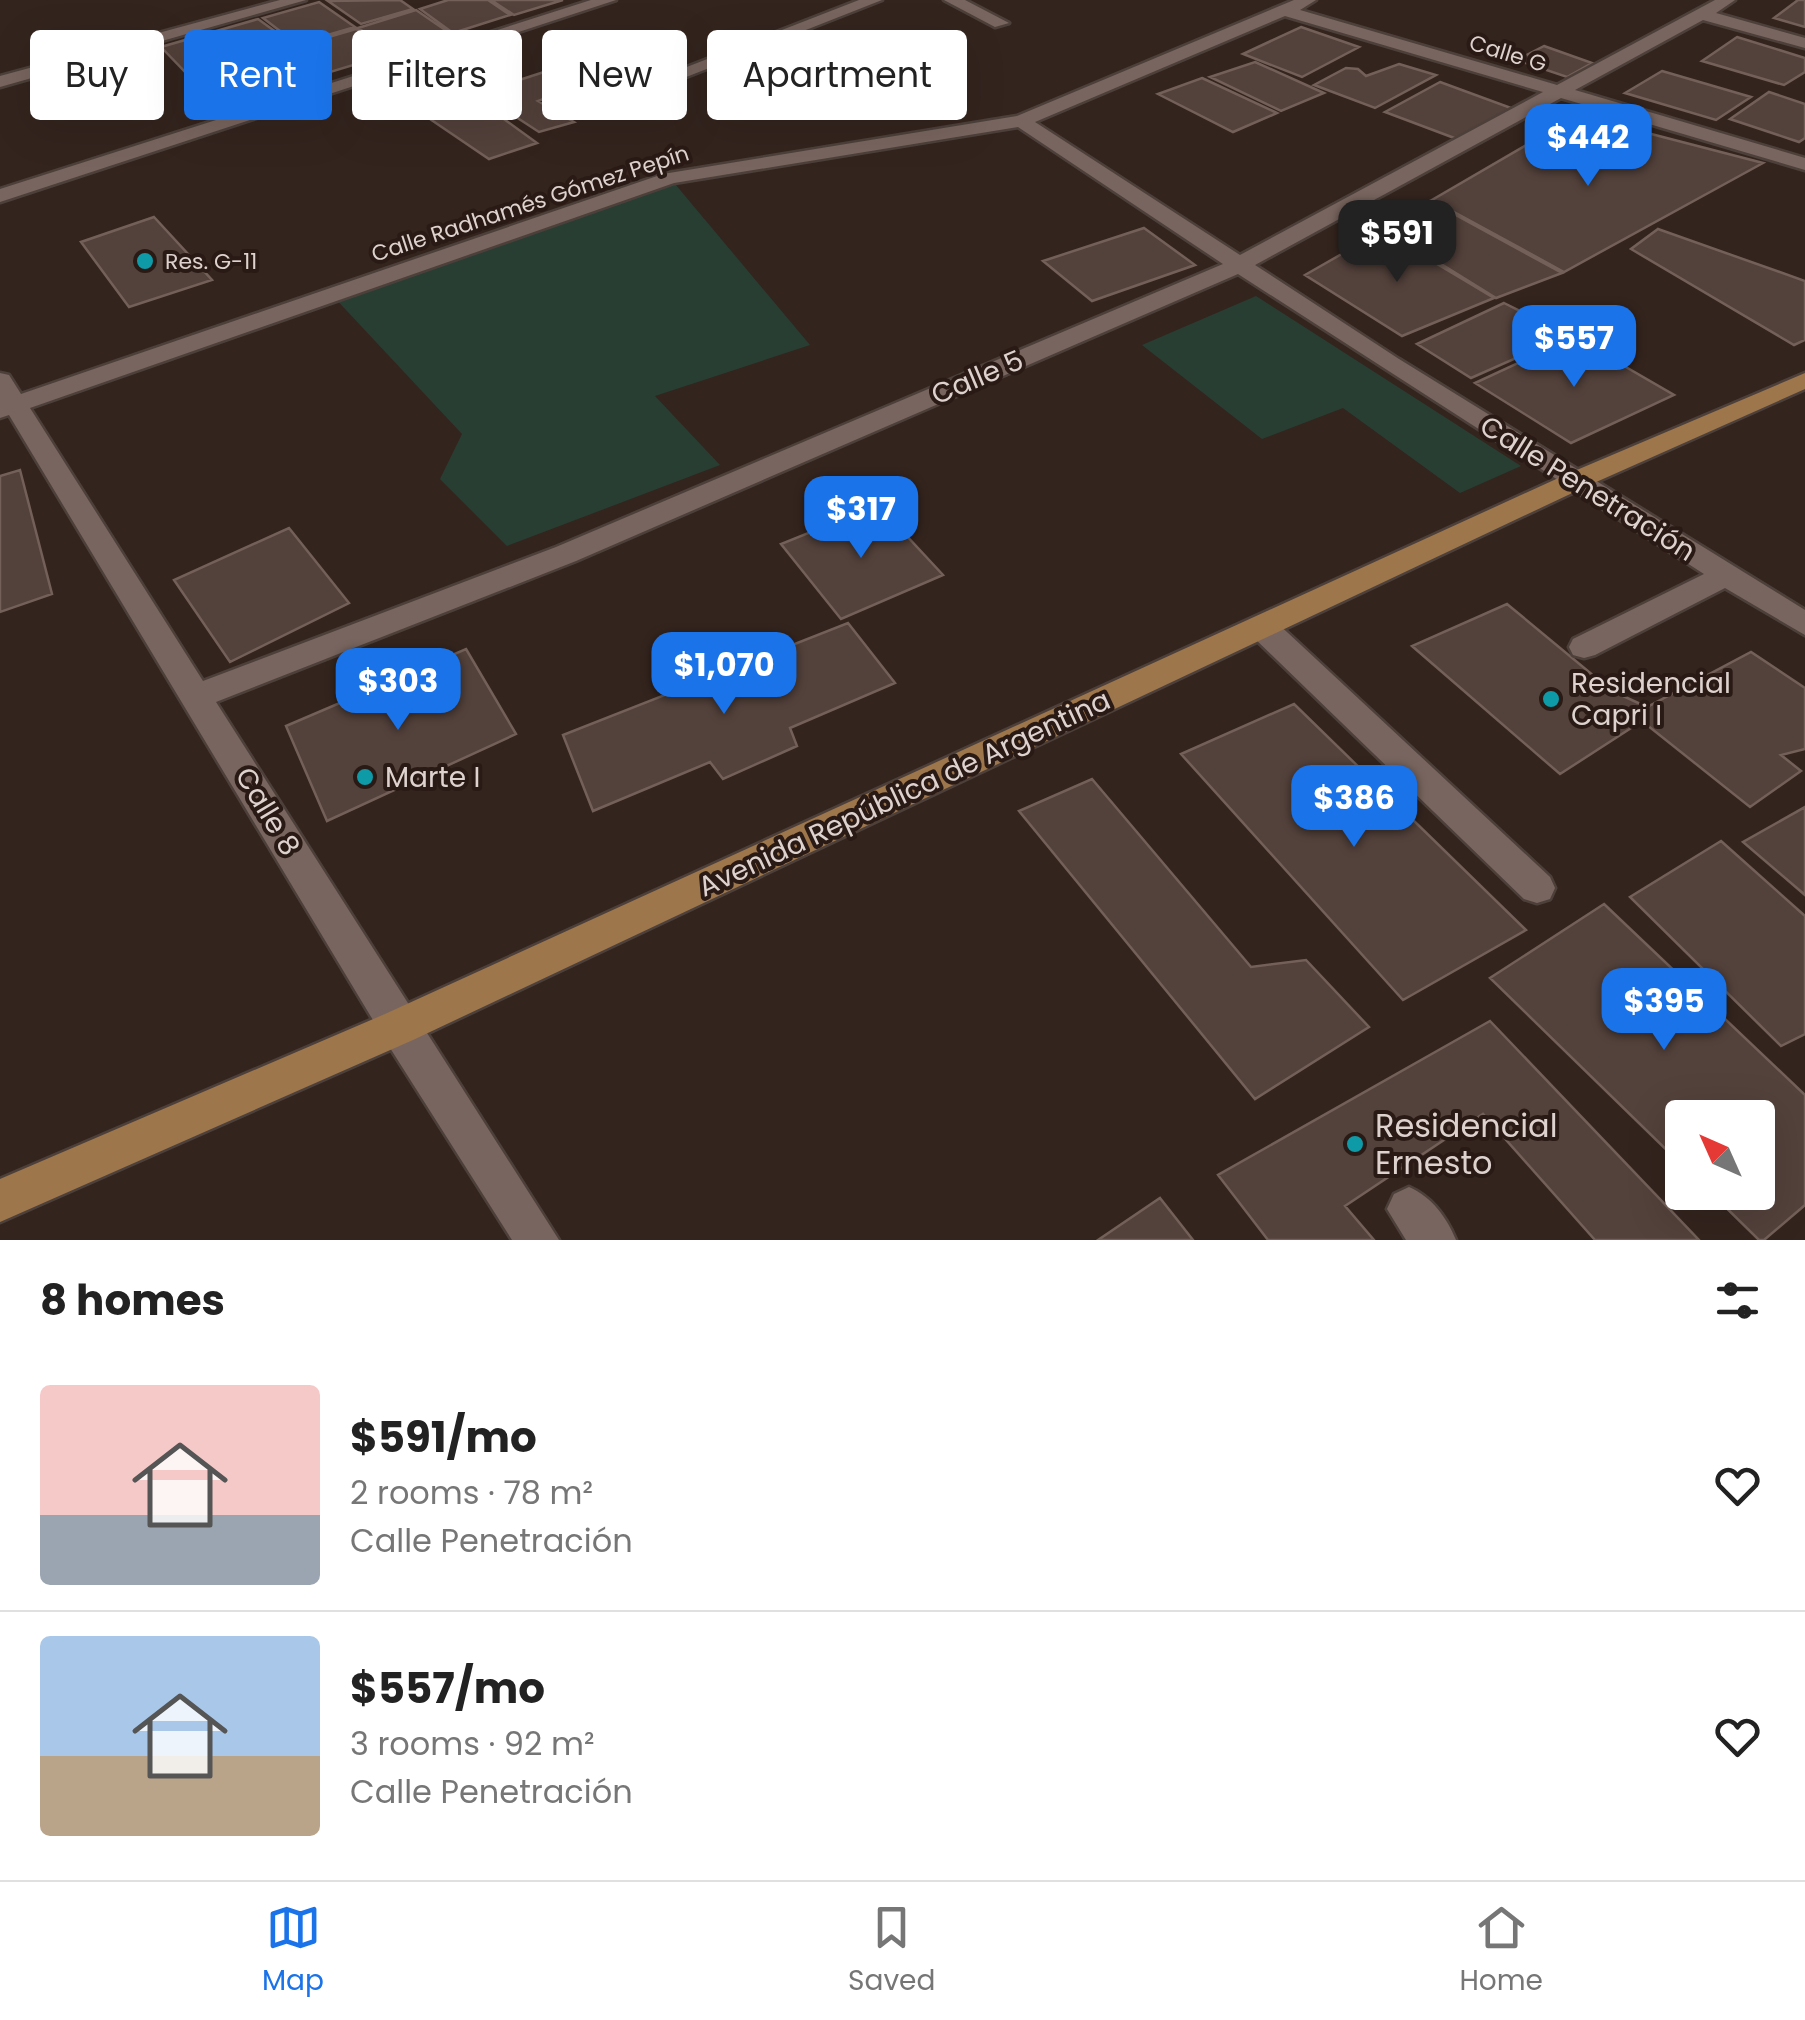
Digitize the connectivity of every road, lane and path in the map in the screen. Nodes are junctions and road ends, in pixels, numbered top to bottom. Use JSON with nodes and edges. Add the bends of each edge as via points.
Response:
{"nodes":[{"id":1,"x":298,"y":0,"type":"edge"},
{"id":2,"x":608,"y":0,"type":"edge"},
{"id":3,"x":874,"y":0,"type":"edge"},
{"id":4,"x":952,"y":0,"type":"edge"},
{"id":5,"x":1257,"y":0,"type":"edge"},
{"id":6,"x":1308,"y":0,"type":"edge"},
{"id":7,"x":1727,"y":0,"type":"edge"},
{"id":8,"x":1284,"y":10,"type":"junction"},
{"id":9,"x":1702,"y":14,"type":"junction"},
{"id":10,"x":1000,"y":23,"type":"dead end"},
{"id":11,"x":1805,"y":43,"type":"edge"},
{"id":12,"x":687,"y":71,"type":"edge"},
{"id":13,"x":0,"y":82,"type":"edge"},
{"id":14,"x":1558,"y":92,"type":"junction"},
{"id":15,"x":1021,"y":122,"type":"junction"},
{"id":16,"x":1805,"y":164,"type":"edge"},
{"id":17,"x":0,"y":196,"type":"edge"},
{"id":18,"x":1239,"y":265,"type":"junction"},
{"id":19,"x":1805,"y":380,"type":"edge"},
{"id":20,"x":5,"y":398,"type":"edge"},
{"id":21,"x":1575,"y":481,"type":"junction"},
{"id":22,"x":1726,"y":575,"type":"junction"},
{"id":23,"x":1805,"y":624,"type":"edge"},
{"id":24,"x":1262,"y":627,"type":"junction"},
{"id":25,"x":1584,"y":646,"type":"dead end"},
{"id":26,"x":198,"y":696,"type":"junction"},
{"id":27,"x":1537,"y":888,"type":"dead end"},
{"id":28,"x":399,"y":1027,"type":"junction"},
{"id":29,"x":0,"y":1200,"type":"edge"},
{"id":30,"x":537,"y":1240,"type":"edge"}],
"edges":[{"from":1,"to":13,"type":"street"},
{"from":2,"to":17,"type":"street"},
{"from":3,"to":12,"type":"street"},
{"from":4,"to":10,"type":"street"},
{"from":5,"to":8,"type":"street","name":"Calle G"},
{"from":6,"to":8,"type":"street","name":"Calle Radhamés Gómez Pepín"},
{"from":7,"to":9,"type":"street","name":"Calle 5"},
{"from":8,"to":14,"type":"street","name":"Calle G"},
{"from":8,"to":15,"type":"street","name":"Calle Radhamés Gómez Pepín"},
{"from":9,"to":11,"type":"street"},
{"from":9,"to":14,"type":"street","name":"Calle 5"},
{"from":14,"to":16,"type":"street","name":"Calle G"},
{"from":14,"to":18,"type":"street","name":"Calle 5"},
{"from":15,"to":18,"type":"street","name":"Calle Penetración"},
{"from":15,"to":20,"type":"street","name":"Calle Radhamés Gómez Pepín","via":[[670,178]]},
{"from":18,"to":21,"type":"street","name":"Calle Penetración"},
{"from":18,"to":26,"type":"street","name":"Calle 5","via":[[566,554]]},
{"from":19,"to":21,"type":"main road","name":"Avenida República de Argentina"},
{"from":20,"to":26,"type":"street","name":"Calle 8"},
{"from":21,"to":22,"type":"street","name":"Calle Penetración"},
{"from":21,"to":24,"type":"main road","name":"Avenida República de Argentina"},
{"from":22,"to":23,"type":"street","name":"Calle Penetración"},
{"from":22,"to":25,"type":"street"},
{"from":24,"to":27,"type":"street"},
{"from":24,"to":28,"type":"main road","name":"Avenida República de Argentina"},
{"from":26,"to":28,"type":"street","name":"Calle 8"},
{"from":28,"to":29,"type":"main road","name":"Avenida República de Argentina"},
{"from":28,"to":30,"type":"street","name":"Calle 8"}]}
